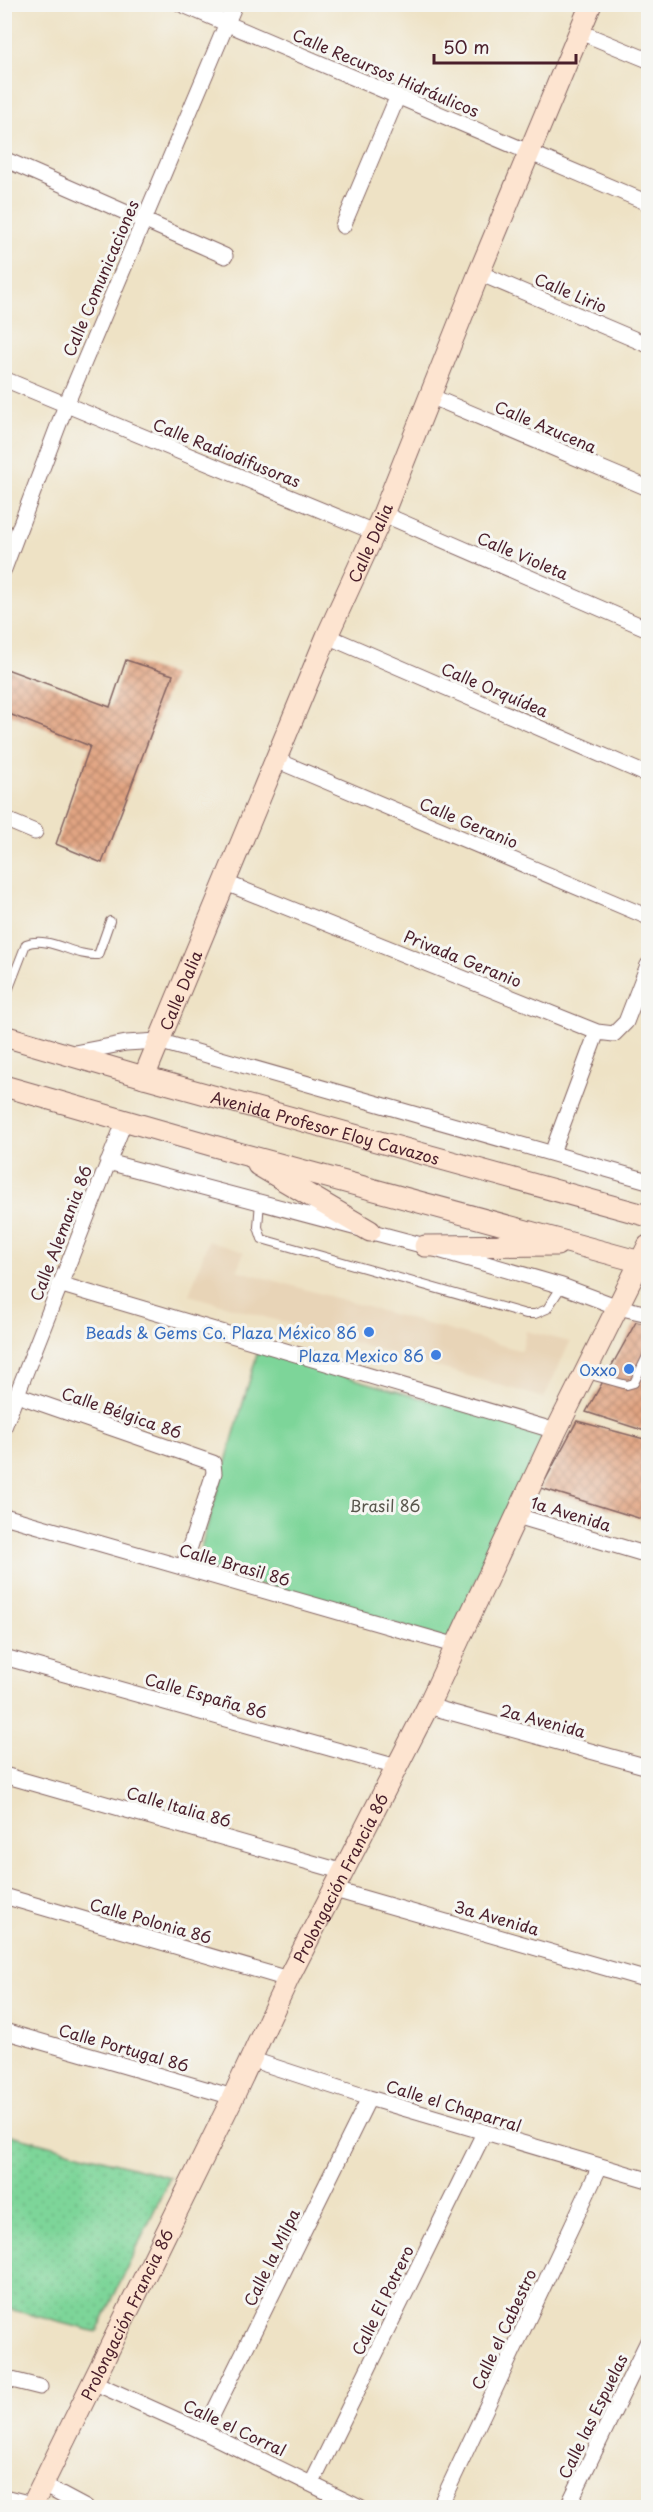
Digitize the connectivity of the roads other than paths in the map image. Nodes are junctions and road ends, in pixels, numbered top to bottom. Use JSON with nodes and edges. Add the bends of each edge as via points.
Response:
{"nodes":[{"id":1,"x":182,"y":4,"type":"edge"},
{"id":2,"x":235,"y":4,"type":"edge"},
{"id":3,"x":591,"y":4,"type":"edge"},
{"id":4,"x":227,"y":24,"type":"junction"},
{"id":5,"x":580,"y":32,"type":"junction"},
{"id":6,"x":648,"y":60,"type":"edge"},
{"id":7,"x":397,"y":98,"type":"junction"},
{"id":8,"x":531,"y":152,"type":"junction"},
{"id":9,"x":4,"y":159,"type":"edge"},
{"id":10,"x":648,"y":203,"type":"edge"},
{"id":11,"x":144,"y":219,"type":"junction"},
{"id":12,"x":343,"y":226,"type":"dead end"},
{"id":13,"x":225,"y":255,"type":"dead end"},
{"id":14,"x":479,"y":273,"type":"junction"},
{"id":15,"x":648,"y":345,"type":"edge"},
{"id":16,"x":4,"y":379,"type":"edge"},
{"id":17,"x":430,"y":396,"type":"junction"},
{"id":18,"x":66,"y":405,"type":"junction"},
{"id":19,"x":648,"y":488,"type":"edge"},
{"id":20,"x":378,"y":523,"type":"junction"},
{"id":21,"x":4,"y":569,"type":"edge"},
{"id":22,"x":648,"y":629,"type":"edge"},
{"id":23,"x":327,"y":636,"type":"junction"},
{"id":24,"x":276,"y":760,"type":"junction"},
{"id":25,"x":648,"y":775,"type":"edge"},
{"id":26,"x":4,"y":819,"type":"edge"},
{"id":27,"x":35,"y":832,"type":"dead end"},
{"id":28,"x":226,"y":883,"type":"junction"},
{"id":29,"x":648,"y":917,"type":"edge"},
{"id":30,"x":110,"y":921,"type":"dead end"},
{"id":31,"x":648,"y":965,"type":"edge"},
{"id":32,"x":4,"y":1001,"type":"edge"},
{"id":33,"x":597,"y":1032,"type":"junction"},
{"id":34,"x":4,"y":1036,"type":"edge"},
{"id":35,"x":158,"y":1041,"type":"junction"},
{"id":36,"x":69,"y":1054,"type":"junction"},
{"id":37,"x":144,"y":1077,"type":"junction"},
{"id":38,"x":4,"y":1086,"type":"edge"},
{"id":39,"x":125,"y":1120,"type":"junction"},
{"id":40,"x":242,"y":1154,"type":"junction"},
{"id":41,"x":552,"y":1154,"type":"junction"},
{"id":42,"x":108,"y":1162,"type":"junction"},
{"id":43,"x":648,"y":1181,"type":"edge"},
{"id":44,"x":261,"y":1201,"type":"junction"},
{"id":45,"x":648,"y":1216,"type":"edge"},
{"id":46,"x":370,"y":1231,"type":"junction"},
{"id":47,"x":577,"y":1245,"type":"junction"},
{"id":48,"x":425,"y":1246,"type":"junction"},
{"id":49,"x":646,"y":1257,"type":"edge"},
{"id":50,"x":59,"y":1284,"type":"junction"},
{"id":51,"x":562,"y":1286,"type":"junction"},
{"id":52,"x":618,"y":1307,"type":"junction"},
{"id":53,"x":648,"y":1314,"type":"edge"},
{"id":54,"x":648,"y":1354,"type":"edge"},
{"id":55,"x":585,"y":1373,"type":"junction"},
{"id":56,"x":18,"y":1395,"type":"junction"},
{"id":57,"x":4,"y":1427,"type":"edge"},
{"id":58,"x":556,"y":1431,"type":"junction"},
{"id":59,"x":4,"y":1516,"type":"edge"},
{"id":60,"x":517,"y":1516,"type":"junction"},
{"id":61,"x":648,"y":1555,"type":"edge"},
{"id":62,"x":183,"y":1568,"type":"junction"},
{"id":63,"x":457,"y":1646,"type":"junction"},
{"id":64,"x":4,"y":1657,"type":"edge"},
{"id":65,"x":428,"y":1706,"type":"junction"},
{"id":66,"x":397,"y":1767,"type":"junction"},
{"id":67,"x":648,"y":1767,"type":"edge"},
{"id":68,"x":4,"y":1775,"type":"edge"},
{"id":69,"x":339,"y":1881,"type":"junction"},
{"id":70,"x":4,"y":1896,"type":"edge"},
{"id":71,"x":288,"y":1979,"type":"junction"},
{"id":72,"x":648,"y":1980,"type":"edge"},
{"id":73,"x":4,"y":2031,"type":"edge"},
{"id":74,"x":250,"y":2059,"type":"junction"},
{"id":75,"x":233,"y":2097,"type":"junction"},
{"id":76,"x":369,"y":2098,"type":"junction"},
{"id":77,"x":484,"y":2133,"type":"junction"},
{"id":78,"x":600,"y":2166,"type":"junction"},
{"id":79,"x":648,"y":2180,"type":"edge"},
{"id":80,"x":648,"y":2341,"type":"edge"},
{"id":81,"x":4,"y":2378,"type":"edge"},
{"id":82,"x":93,"y":2382,"type":"junction"},
{"id":83,"x":40,"y":2387,"type":"dead end"},
{"id":84,"x":204,"y":2432,"type":"junction"},
{"id":85,"x":312,"y":2483,"type":"junction"},
{"id":86,"x":41,"y":2484,"type":"junction"},
{"id":87,"x":4,"y":2497,"type":"edge"},
{"id":88,"x":31,"y":2506,"type":"edge"},
{"id":89,"x":87,"y":2508,"type":"edge"},
{"id":90,"x":360,"y":2508,"type":"edge"},
{"id":91,"x":439,"y":2508,"type":"edge"},
{"id":92,"x":567,"y":2508,"type":"edge"}],
"edges":[{"from":1,"to":4,"type":"street","name":"Calle Recursos Hidráulicos"},
{"from":2,"to":4,"type":"street","name":"Calle Comunicaciones"},
{"from":3,"to":5,"type":"street","name":"Calle Dalia"},
{"from":4,"to":7,"type":"street","name":"Calle Recursos Hidráulicos"},
{"from":4,"to":11,"type":"street","name":"Calle Comunicaciones"},
{"from":5,"to":6,"type":"street"},
{"from":5,"to":8,"type":"street","name":"Calle Dalia"},
{"from":7,"to":8,"type":"street","name":"Calle Recursos Hidráulicos"},
{"from":7,"to":12,"type":"street"},
{"from":8,"to":10,"type":"street","name":"Calle Recursos Hidráulicos"},
{"from":8,"to":14,"type":"street","name":"Calle Dalia"},
{"from":9,"to":11,"type":"street"},
{"from":11,"to":13,"type":"street"},
{"from":11,"to":18,"type":"street","name":"Calle Comunicaciones"},
{"from":14,"to":15,"type":"street","name":"Calle Lirio"},
{"from":14,"to":17,"type":"street","name":"Calle Dalia"},
{"from":16,"to":18,"type":"street","name":"Calle Radiodifusoras"},
{"from":17,"to":19,"type":"street","name":"Calle Azucena"},
{"from":17,"to":20,"type":"street","name":"Calle Dalia"},
{"from":18,"to":20,"type":"street","name":"Calle Radiodifusoras"},
{"from":18,"to":21,"type":"street","name":"Calle Comunicaciones"},
{"from":20,"to":22,"type":"street","name":"Calle Violeta"},
{"from":20,"to":23,"type":"street","name":"Calle Dalia"},
{"from":23,"to":24,"type":"street","name":"Calle Dalia"},
{"from":23,"to":25,"type":"street","name":"Calle Orquídea"},
{"from":24,"to":28,"type":"street","name":"Calle Dalia"},
{"from":24,"to":29,"type":"street","name":"Calle Geranio"},
{"from":26,"to":27,"type":"street"},
{"from":28,"to":33,"type":"street","name":"Privada Geranio"},
{"from":28,"to":35,"type":"street","name":"Calle Dalia"},
{"from":30,"to":32,"type":"lane","via":[[98,955],[89,956],[37,940],[26,944]]},
{"from":31,"to":33,"type":"street","via":[[626,1022],[614,1034]]},
{"from":33,"to":41,"type":"street"},
{"from":34,"to":36,"type":"street","name":"Avenida Profesor Eloy Cavazos"},
{"from":35,"to":36,"type":"street"},
{"from":35,"to":37,"type":"street","name":"Calle Dalia"},
{"from":35,"to":41,"type":"street"},
{"from":36,"to":37,"type":"street","name":"Avenida Profesor Eloy Cavazos"},
{"from":37,"to":45,"type":"street","name":"Avenida Profesor Eloy Cavazos"},
{"from":38,"to":39,"type":"street"},
{"from":39,"to":40,"type":"street"},
{"from":39,"to":42,"type":"street","name":"Calle Alemania 86"},
{"from":40,"to":46,"type":"street"},
{"from":40,"to":47,"type":"street"},
{"from":41,"to":43,"type":"street"},
{"from":42,"to":44,"type":"street"},
{"from":42,"to":50,"type":"street","name":"Calle Alemania 86"},
{"from":44,"to":46,"type":"street"},
{"from":44,"to":51,"type":"lane","via":[[258,1227],[262,1239],[476,1301],[535,1314],[547,1309]]},
{"from":46,"to":48,"type":"street"},
{"from":47,"to":48,"type":"street"},
{"from":47,"to":49,"type":"street"},
{"from":48,"to":51,"type":"street"},
{"from":49,"to":52,"type":"street","name":"Prolongación Francia 86"},
{"from":50,"to":56,"type":"street","name":"Calle Alemania 86"},
{"from":50,"to":58,"type":"street"},
{"from":51,"to":52,"type":"street"},
{"from":52,"to":53,"type":"street"},
{"from":52,"to":55,"type":"street","name":"Prolongación Francia 86"},
{"from":54,"to":55,"type":"lane","via":[[634,1383],[627,1385]]},
{"from":55,"to":58,"type":"street","name":"Prolongación Francia 86"},
{"from":56,"to":57,"type":"street","name":"Calle Alemania 86"},
{"from":56,"to":62,"type":"street","name":"Calle Bélgica 86","via":[[215,1465]]},
{"from":58,"to":60,"type":"street","name":"Prolongación Francia 86"},
{"from":59,"to":62,"type":"street","name":"Calle Brasil 86"},
{"from":60,"to":61,"type":"street","name":"1a Avenida"},
{"from":60,"to":63,"type":"street","name":"Prolongación Francia 86"},
{"from":62,"to":63,"type":"street","name":"Calle Brasil 86"},
{"from":63,"to":65,"type":"street","name":"Prolongación Francia 86"},
{"from":64,"to":66,"type":"street","name":"Calle España 86"},
{"from":65,"to":66,"type":"street","name":"Prolongación Francia 86"},
{"from":65,"to":67,"type":"street","name":"2a Avenida"},
{"from":66,"to":69,"type":"street","name":"Prolongación Francia 86"},
{"from":68,"to":69,"type":"street","name":"Calle Italia 86"},
{"from":69,"to":71,"type":"street","name":"Prolongación Francia 86"},
{"from":69,"to":72,"type":"street","name":"3a Avenida"},
{"from":70,"to":71,"type":"street","name":"Calle Polonia 86"},
{"from":71,"to":74,"type":"street","name":"Prolongación Francia 86"},
{"from":73,"to":75,"type":"street","name":"Calle Portugal 86"},
{"from":74,"to":75,"type":"street","name":"Prolongación Francia 86"},
{"from":74,"to":76,"type":"street","name":"Calle el Chaparral"},
{"from":75,"to":82,"type":"street","name":"Prolongación Francia 86"},
{"from":76,"to":77,"type":"street","name":"Calle el Chaparral"},
{"from":76,"to":84,"type":"street","name":"Calle la Milpa"},
{"from":77,"to":78,"type":"street","name":"Calle el Chaparral"},
{"from":77,"to":85,"type":"street","name":"Calle El Potrero"},
{"from":78,"to":79,"type":"street","name":"Calle el Chaparral"},
{"from":78,"to":91,"type":"street","name":"Calle el Cabestro"},
{"from":80,"to":92,"type":"street","name":"Calle las Espuelas"},
{"from":81,"to":83,"type":"street"},
{"from":82,"to":84,"type":"street","name":"Calle el Corral"},
{"from":82,"to":86,"type":"street","name":"Prolongación Francia 86"},
{"from":84,"to":85,"type":"street","name":"Calle el Corral"},
{"from":85,"to":90,"type":"street","name":"Calle el Corral"},
{"from":86,"to":88,"type":"street","name":"Prolongación Francia 86"},
{"from":86,"to":89,"type":"street"},
{"from":87,"to":88,"type":"street"}]}
